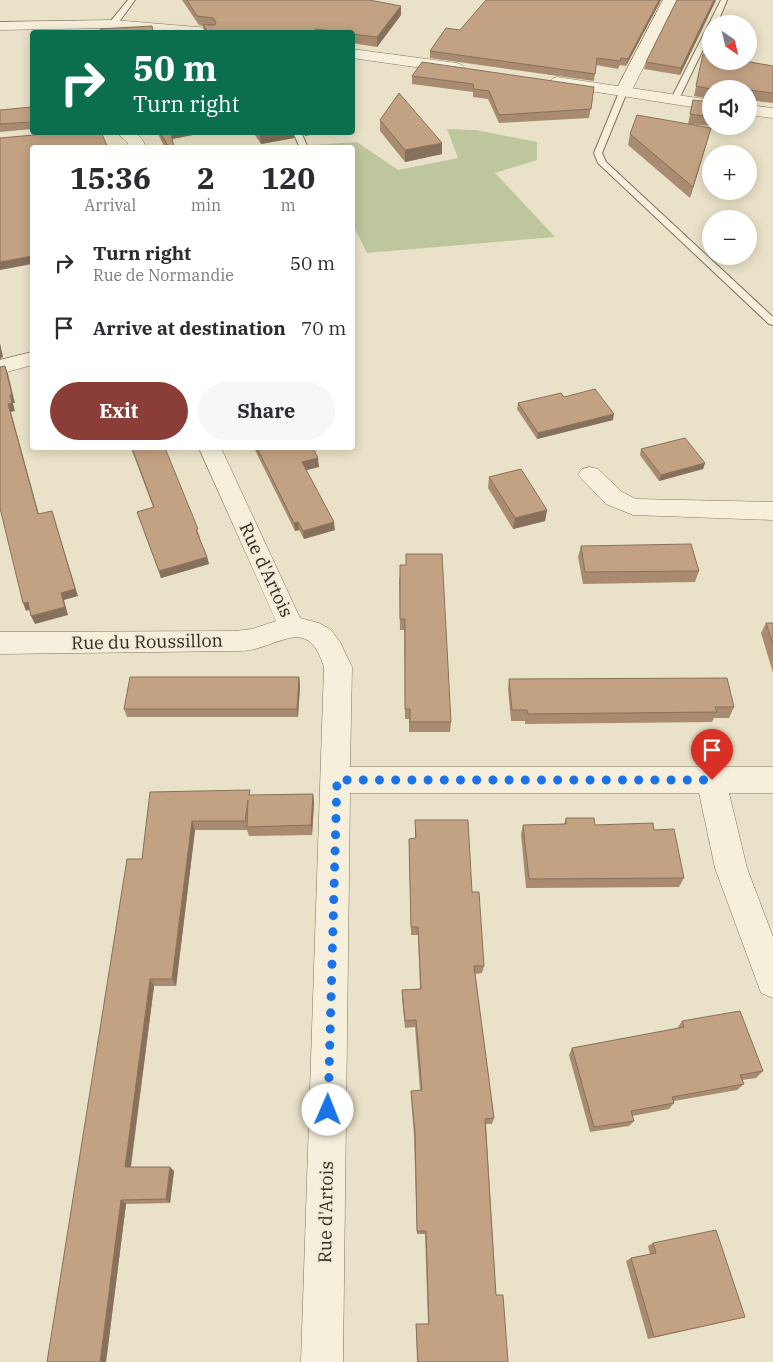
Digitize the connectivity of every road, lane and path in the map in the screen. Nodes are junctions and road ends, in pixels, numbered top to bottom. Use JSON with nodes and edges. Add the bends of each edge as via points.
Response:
{"nodes":[{"id":1,"x":132,"y":0,"type":"edge"},
{"id":2,"x":670,"y":0,"type":"edge"},
{"id":3,"x":724,"y":0,"type":"edge"},
{"id":4,"x":717,"y":15,"type":"edge"},
{"id":5,"x":112,"y":24,"type":"junction"},
{"id":6,"x":0,"y":26,"type":"edge"},
{"id":7,"x":185,"y":30,"type":"edge"},
{"id":8,"x":702,"y":45,"type":"edge"},
{"id":9,"x":355,"y":53,"type":"edge"},
{"id":10,"x":471,"y":70,"type":"edge"},
{"id":11,"x":540,"y":80,"type":"edge"},
{"id":12,"x":623,"y":92,"type":"junction"},
{"id":13,"x":675,"y":99,"type":"junction"},
{"id":14,"x":702,"y":103,"type":"edge"},
{"id":15,"x":757,"y":111,"type":"edge"},
{"id":16,"x":773,"y":114,"type":"edge"},
{"id":17,"x":128,"y":135,"type":"edge"},
{"id":18,"x":137,"y":145,"type":"edge"},
{"id":19,"x":773,"y":322,"type":"edge"},
{"id":20,"x":30,"y":360,"type":"edge"},
{"id":21,"x":0,"y":367,"type":"edge"},
{"id":22,"x":211,"y":450,"type":"edge"},
{"id":23,"x":590,"y":475,"type":"dead end"},
{"id":24,"x":773,"y":511,"type":"edge"},
{"id":25,"x":291,"y":626,"type":"junction"},
{"id":26,"x":0,"y":643,"type":"edge"},
{"id":27,"x":337,"y":780,"type":"junction"},
{"id":28,"x":712,"y":780,"type":"junction"},
{"id":29,"x":773,"y":780,"type":"edge"},
{"id":30,"x":773,"y":981,"type":"edge"},
{"id":31,"x":322,"y":1362,"type":"edge"}],
"edges":[{"from":1,"to":5,"type":"lane"},
{"from":2,"to":12,"type":"street"},
{"from":3,"to":4,"type":"lane"},
{"from":5,"to":6,"type":"street"},
{"from":5,"to":7,"type":"street"},
{"from":8,"to":13,"type":"lane"},
{"from":9,"to":10,"type":"street"},
{"from":11,"to":12,"type":"street"},
{"from":12,"to":13,"type":"street"},
{"from":12,"to":19,"type":"lane","via":[[598,153],[602,163]]},
{"from":13,"to":14,"type":"street"},
{"from":15,"to":16,"type":"street"},
{"from":17,"to":18,"type":"street"},
{"from":20,"to":21,"type":"street"},
{"from":22,"to":25,"type":"street","name":"Rue d'Artois"},
{"from":23,"to":24,"type":"street","via":[[614,498],[633,507]]},
{"from":25,"to":26,"type":"street","name":"Rue du Roussillon","via":[[253,639],[235,641]]},
{"from":25,"to":27,"type":"street","name":"Rue d'Artois","via":[[310,629],[322,636],[330,646],[338,667]]},
{"from":27,"to":28,"type":"street"},
{"from":27,"to":31,"type":"street","name":"Rue d'Artois"},
{"from":28,"to":29,"type":"street"},
{"from":28,"to":30,"type":"street","via":[[734,877]]}]}
